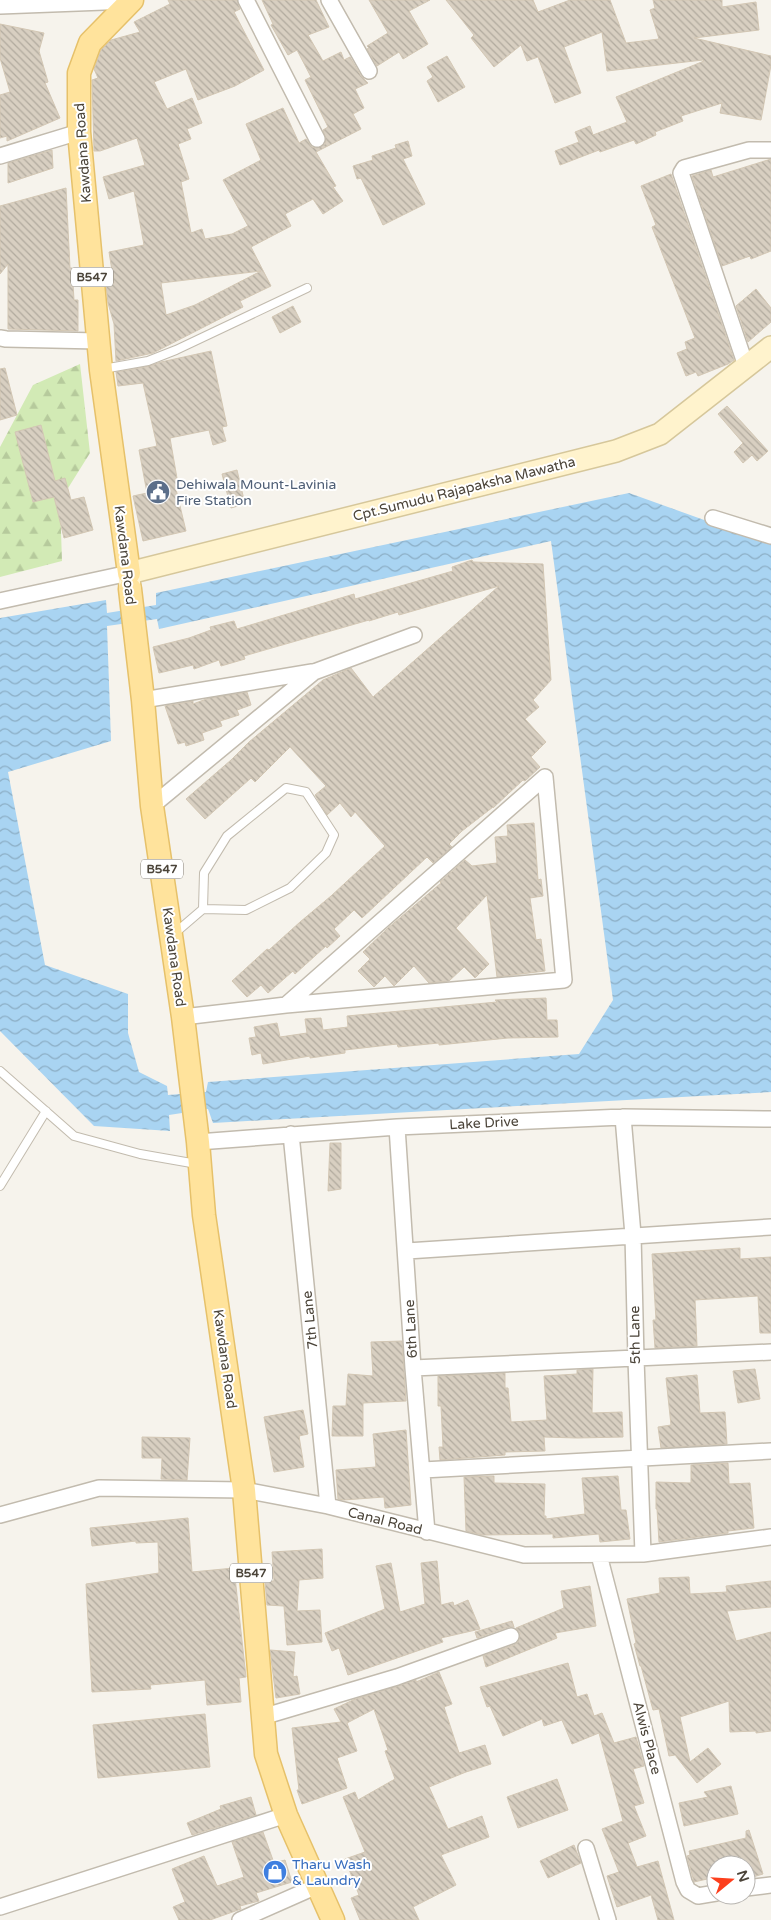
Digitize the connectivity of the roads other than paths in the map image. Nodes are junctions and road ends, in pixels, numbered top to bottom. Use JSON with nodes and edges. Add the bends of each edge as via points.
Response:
{"nodes":[{"id":1,"x":246,"y":0,"type":"edge"},
{"id":2,"x":329,"y":0,"type":"edge"},
{"id":3,"x":131,"y":1,"type":"edge"},
{"id":4,"x":0,"y":6,"type":"edge"},
{"id":5,"x":369,"y":71,"type":"dead end"},
{"id":6,"x":80,"y":132,"type":"junction"},
{"id":7,"x":317,"y":139,"type":"dead end"},
{"id":8,"x":771,"y":150,"type":"edge"},
{"id":9,"x":0,"y":156,"type":"edge"},
{"id":10,"x":307,"y":288,"type":"dead end"},
{"id":11,"x":0,"y":338,"type":"edge"},
{"id":12,"x":98,"y":341,"type":"junction"},
{"id":13,"x":771,"y":347,"type":"edge"},
{"id":14,"x":746,"y":366,"type":"junction"},
{"id":15,"x":101,"y":370,"type":"junction"},
{"id":16,"x":713,"y":518,"type":"dead end"},
{"id":17,"x":767,"y":531,"type":"edge"},
{"id":18,"x":130,"y":581,"type":"junction"},
{"id":19,"x":0,"y":601,"type":"edge"},
{"id":20,"x":414,"y":635,"type":"dead end"},
{"id":21,"x":314,"y":672,"type":"junction"},
{"id":22,"x":143,"y":700,"type":"junction"},
{"id":23,"x":152,"y":806,"type":"junction"},
{"id":24,"x":203,"y":909,"type":"junction"},
{"id":25,"x":172,"y":936,"type":"junction"},
{"id":26,"x":286,"y":1005,"type":"junction"},
{"id":27,"x":183,"y":1017,"type":"junction"},
{"id":28,"x":0,"y":1071,"type":"edge"},
{"id":29,"x":46,"y":1111,"type":"junction"},
{"id":30,"x":623,"y":1117,"type":"junction"},
{"id":31,"x":771,"y":1119,"type":"edge"},
{"id":32,"x":397,"y":1127,"type":"junction"},
{"id":33,"x":291,"y":1134,"type":"junction"},
{"id":34,"x":198,"y":1142,"type":"junction"},
{"id":35,"x":199,"y":1165,"type":"junction"},
{"id":36,"x":0,"y":1186,"type":"edge"},
{"id":37,"x":771,"y":1227,"type":"edge"},
{"id":38,"x":633,"y":1235,"type":"junction"},
{"id":39,"x":406,"y":1251,"type":"junction"},
{"id":40,"x":771,"y":1352,"type":"edge"},
{"id":41,"x":636,"y":1359,"type":"junction"},
{"id":42,"x":413,"y":1368,"type":"junction"},
{"id":43,"x":771,"y":1451,"type":"edge"},
{"id":44,"x":640,"y":1458,"type":"junction"},
{"id":45,"x":423,"y":1470,"type":"junction"},
{"id":46,"x":244,"y":1490,"type":"junction"},
{"id":47,"x":328,"y":1506,"type":"junction"},
{"id":48,"x":0,"y":1515,"type":"edge"},
{"id":49,"x":427,"y":1532,"type":"junction"},
{"id":50,"x":771,"y":1537,"type":"edge"},
{"id":51,"x":643,"y":1554,"type":"junction"},
{"id":52,"x":599,"y":1555,"type":"junction"},
{"id":53,"x":511,"y":1636,"type":"dead end"},
{"id":54,"x":262,"y":1718,"type":"junction"},
{"id":55,"x":286,"y":1815,"type":"junction"},
{"id":56,"x":586,"y":1848,"type":"dead end"},
{"id":57,"x":771,"y":1885,"type":"edge"},
{"id":58,"x":317,"y":1886,"type":"junction"},
{"id":59,"x":756,"y":1887,"type":"edge"},
{"id":60,"x":706,"y":1895,"type":"edge"},
{"id":61,"x":0,"y":1907,"type":"edge"},
{"id":62,"x":240,"y":1920,"type":"edge"},
{"id":63,"x":334,"y":1920,"type":"edge"},
{"id":64,"x":608,"y":1920,"type":"edge"}],
"edges":[{"from":1,"to":7,"type":"street"},
{"from":2,"to":5,"type":"street"},
{"from":3,"to":4,"type":"street"},
{"from":3,"to":6,"type":"main road","name":"Kawdana Road","number":"B547","via":[[90,43],[79,73]]},
{"from":6,"to":9,"type":"street"},
{"from":6,"to":12,"type":"main road","name":"Kawdana Road","number":"B547"},
{"from":8,"to":14,"type":"street","via":[[749,150],[684,168],[681,173]]},
{"from":10,"to":15,"type":"lane","via":[[176,350],[148,361]]},
{"from":11,"to":12,"type":"street"},
{"from":12,"to":15,"type":"main road","name":"Kawdana Road","number":"B547"},
{"from":13,"to":14,"type":"main road","name":"Cpt.Sumudu Rajapaksha Mawatha"},
{"from":14,"to":18,"type":"main road","name":"Cpt.Sumudu Rajapaksha Mawatha","via":[[660,434],[616,451]]},
{"from":15,"to":18,"type":"main road","name":"Kawdana Road","number":"B547"},
{"from":16,"to":17,"type":"street"},
{"from":18,"to":19,"type":"street"},
{"from":18,"to":22,"type":"main road","name":"Kawdana Road","number":"B547"},
{"from":20,"to":21,"type":"street"},
{"from":21,"to":22,"type":"street"},
{"from":21,"to":23,"type":"street"},
{"from":22,"to":23,"type":"main road","name":"Kawdana Road","number":"B547"},
{"from":23,"to":25,"type":"main road","name":"Kawdana Road","number":"B547"},
{"from":24,"to":24,"type":"lane","via":[[204,873],[227,836],[286,788],[306,792],[334,835],[326,853],[290,888],[246,910]]},
{"from":24,"to":25,"type":"lane"},
{"from":25,"to":27,"type":"main road","name":"Kawdana Road","number":"B547"},
{"from":26,"to":26,"type":"street","via":[[564,980],[545,776],[508,809]]},
{"from":26,"to":27,"type":"street"},
{"from":27,"to":34,"type":"main road","name":"Kawdana Road","number":"B547"},
{"from":28,"to":29,"type":"lane"},
{"from":29,"to":35,"type":"lane","via":[[74,1136],[140,1154]]},
{"from":29,"to":36,"type":"lane"},
{"from":30,"to":31,"type":"street","name":"Lake Drive"},
{"from":30,"to":32,"type":"street","name":"Lake Drive"},
{"from":30,"to":38,"type":"street","name":"5th Lane"},
{"from":32,"to":33,"type":"street","name":"Lake Drive"},
{"from":32,"to":39,"type":"street","name":"6th Lane"},
{"from":33,"to":34,"type":"street","name":"Lake Drive"},
{"from":33,"to":47,"type":"street","name":"7th Lane"},
{"from":34,"to":35,"type":"main road","name":"Kawdana Road","number":"B547"},
{"from":35,"to":46,"type":"main road","name":"Kawdana Road","number":"B547"},
{"from":37,"to":38,"type":"street"},
{"from":38,"to":39,"type":"street"},
{"from":38,"to":41,"type":"street","name":"5th Lane"},
{"from":39,"to":42,"type":"street","name":"6th Lane"},
{"from":40,"to":41,"type":"street"},
{"from":41,"to":42,"type":"street"},
{"from":41,"to":44,"type":"street","name":"5th Lane"},
{"from":42,"to":45,"type":"street","name":"6th Lane"},
{"from":43,"to":44,"type":"street"},
{"from":44,"to":45,"type":"street"},
{"from":44,"to":51,"type":"street","name":"5th Lane"},
{"from":45,"to":49,"type":"street","name":"6th Lane"},
{"from":46,"to":47,"type":"street","name":"Canal Road"},
{"from":46,"to":48,"type":"street","name":"Canal Road","via":[[100,1488]]},
{"from":46,"to":54,"type":"main road","name":"Kawdana Road","number":"B547"},
{"from":47,"to":49,"type":"street","name":"Canal Road"},
{"from":49,"to":52,"type":"street","name":"Canal Road","via":[[524,1555]]},
{"from":50,"to":51,"type":"street","name":"Canal Road"},
{"from":51,"to":52,"type":"street","name":"Canal Road"},
{"from":52,"to":60,"type":"street","name":"Alwis Place","via":[[684,1882],[688,1890],[698,1896]]},
{"from":53,"to":54,"type":"street","via":[[397,1677]]},
{"from":54,"to":55,"type":"main road","name":"Kawdana Road","number":"B547","via":[[266,1754]]},
{"from":55,"to":58,"type":"main road","name":"Kawdana Road","number":"B547"},
{"from":55,"to":61,"type":"street"},
{"from":56,"to":64,"type":"street"},
{"from":57,"to":59,"type":"street"},
{"from":58,"to":62,"type":"street"},
{"from":58,"to":63,"type":"main road","name":"Kawdana Road","number":"B547"}]}
